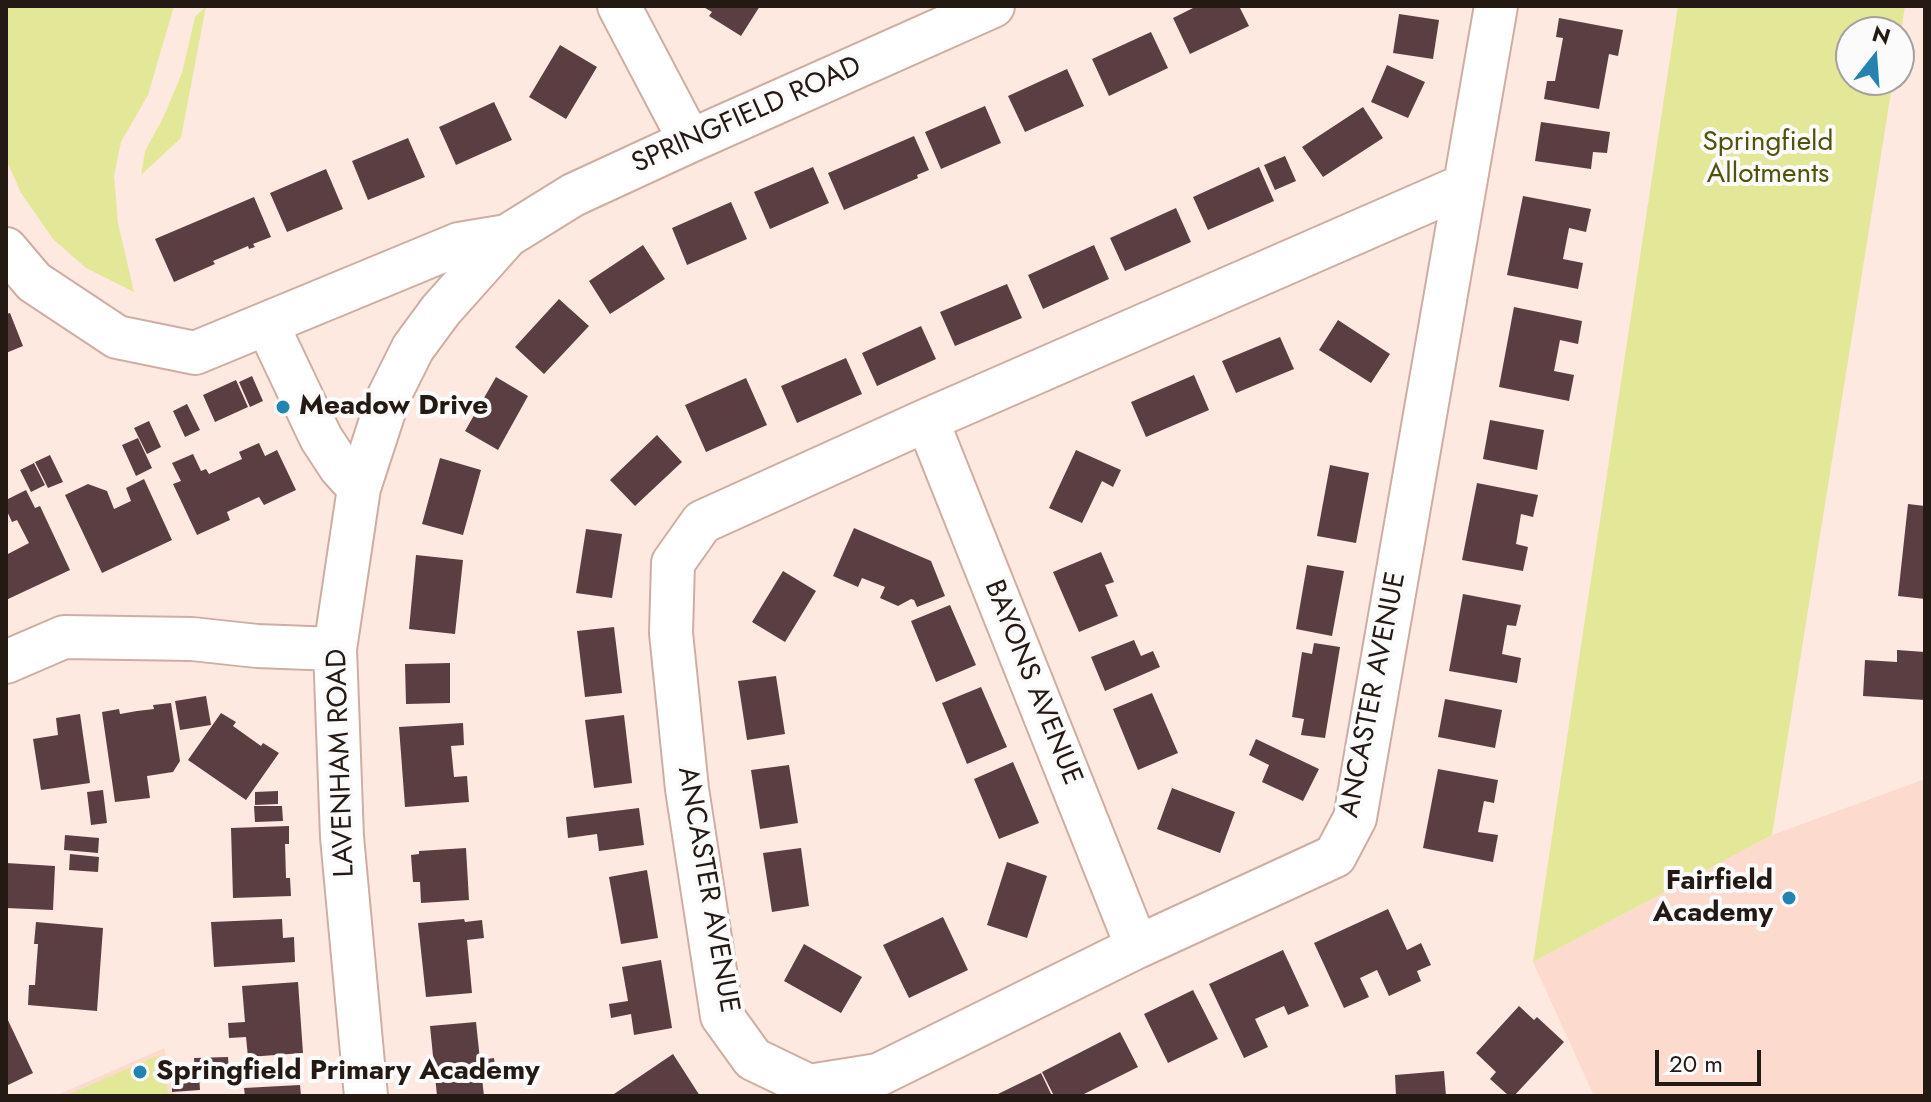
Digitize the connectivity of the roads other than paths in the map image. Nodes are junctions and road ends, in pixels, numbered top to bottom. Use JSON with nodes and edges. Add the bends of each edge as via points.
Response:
{"nodes":[{"id":1,"x":619,"y":6,"type":"edge"},
{"id":2,"x":993,"y":6,"type":"edge"},
{"id":3,"x":1496,"y":6,"type":"edge"},
{"id":4,"x":690,"y":141,"type":"junction"},
{"id":5,"x":1465,"y":185,"type":"junction"},
{"id":6,"x":507,"y":236,"type":"junction"},
{"id":7,"x":6,"y":249,"type":"edge"},
{"id":8,"x":267,"y":324,"type":"junction"},
{"id":9,"x":927,"y":420,"type":"junction"},
{"id":10,"x":359,"y":488,"type":"junction"},
{"id":11,"x":335,"y":649,"type":"junction"},
{"id":12,"x":6,"y":662,"type":"edge"},
{"id":13,"x":1137,"y":947,"type":"junction"},
{"id":14,"x":366,"y":1096,"type":"edge"}],
"edges":[{"from":1,"to":4,"type":"street"},
{"from":2,"to":4,"type":"street","name":"SPRINGFIELD ROAD"},
{"from":3,"to":5,"type":"street","name":"ANCASTER AVENUE"},
{"from":4,"to":6,"type":"street","name":"SPRINGFIELD ROAD","via":[[573,195]]},
{"from":5,"to":9,"type":"street","name":"ANCASTER AVENUE"},
{"from":5,"to":13,"type":"street","name":"ANCASTER AVENUE","via":[[1355,818],[1335,856]]},
{"from":6,"to":8,"type":"street","via":[[459,244]]},
{"from":6,"to":10,"type":"street","name":"LAVENHAM ROAD","via":[[413,348],[389,396]]},
{"from":7,"to":8,"type":"street","via":[[34,282],[117,337],[195,353]]},
{"from":8,"to":10,"type":"street","via":[[321,438]]},
{"from":9,"to":13,"type":"street","name":"BAYONS AVENUE"},
{"from":9,"to":13,"type":"street","name":"ANCASTER AVENUE","via":[[702,522],[673,563],[671,633],[687,789],[722,1016],[753,1059],[809,1086],[878,1075]]},
{"from":10,"to":11,"type":"street","name":"LAVENHAM ROAD"},
{"from":11,"to":12,"type":"street","via":[[64,637]]},
{"from":11,"to":14,"type":"street","name":"LAVENHAM ROAD","via":[[342,837]]}]}
